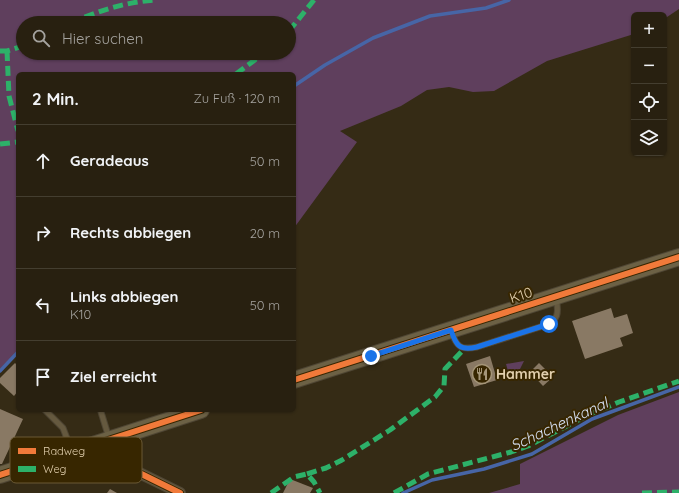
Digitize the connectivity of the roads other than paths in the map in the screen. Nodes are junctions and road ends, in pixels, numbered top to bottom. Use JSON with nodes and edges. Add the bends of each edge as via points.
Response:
{"nodes":[{"id":1,"x":679,"y":257,"type":"edge"},
{"id":2,"x":556,"y":296,"type":"junction"},
{"id":3,"x":451,"y":330,"type":"junction"},
{"id":4,"x":296,"y":379,"type":"edge"},
{"id":5,"x":47,"y":412,"type":"edge"},
{"id":6,"x":101,"y":412,"type":"edge"},
{"id":7,"x":195,"y":412,"type":"edge"},
{"id":8,"x":67,"y":437,"type":"edge"},
{"id":9,"x":104,"y":437,"type":"edge"},
{"id":10,"x":117,"y":437,"type":"edge"},
{"id":11,"x":10,"y":472,"type":"edge"},
{"id":12,"x":142,"y":474,"type":"edge"},
{"id":13,"x":0,"y":475,"type":"edge"},
{"id":14,"x":180,"y":493,"type":"edge"}],
"edges":[{"from":1,"to":2,"type":"main road","name":"K10"},
{"from":2,"to":3,"type":"main road","name":"K10"},
{"from":2,"to":3,"type":"lane","via":[[558,311],[555,319],[535,329],[467,349],[456,343]]},
{"from":3,"to":4,"type":"main road","name":"K10"},
{"from":5,"to":8,"type":"lane","via":[[63,428]]},
{"from":6,"to":9,"type":"lane"},
{"from":7,"to":10,"type":"main road"},
{"from":11,"to":13,"type":"main road"},
{"from":12,"to":14,"type":"street"}]}
